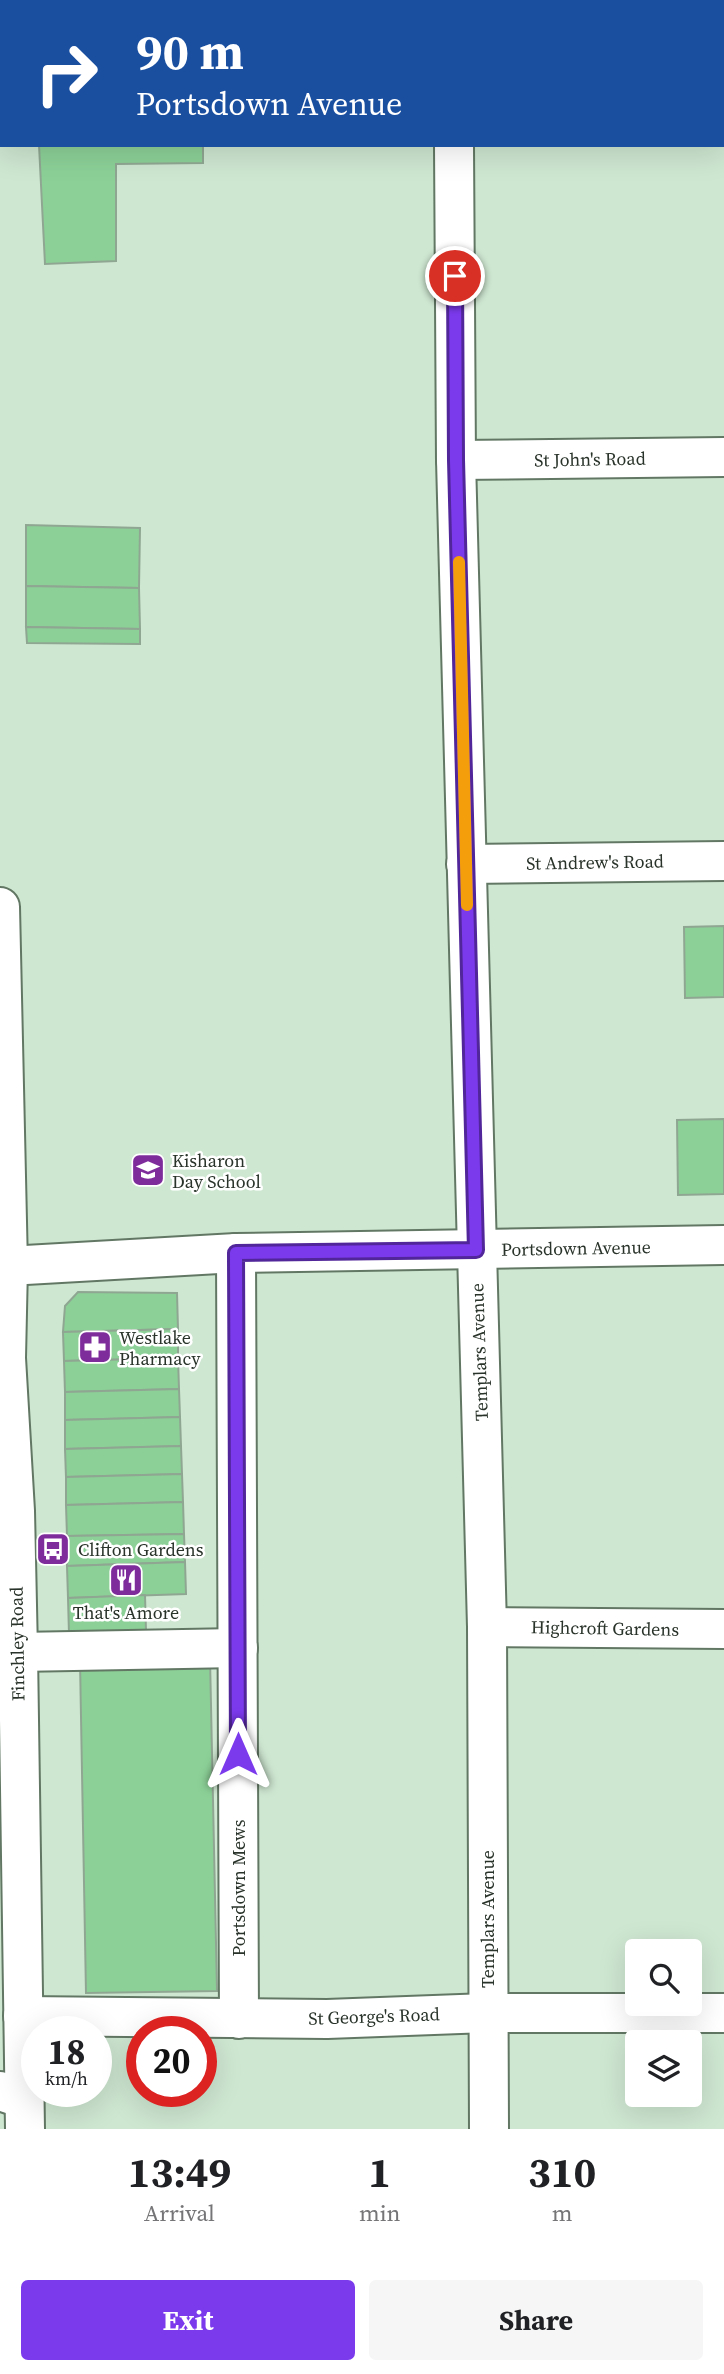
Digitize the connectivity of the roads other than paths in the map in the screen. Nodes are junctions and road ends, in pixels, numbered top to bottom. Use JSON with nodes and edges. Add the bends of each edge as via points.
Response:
{"nodes":[{"id":1,"x":454,"y":147,"type":"edge"},
{"id":2,"x":724,"y":457,"type":"edge"},
{"id":3,"x":456,"y":460,"type":"junction"},
{"id":4,"x":724,"y":861,"type":"edge"},
{"id":5,"x":466,"y":864,"type":"junction"},
{"id":6,"x":0,"y":907,"type":"edge"},
{"id":7,"x":2,"y":1040,"type":"edge"},
{"id":8,"x":724,"y":1245,"type":"edge"},
{"id":9,"x":476,"y":1250,"type":"junction"},
{"id":10,"x":236,"y":1253,"type":"junction"},
{"id":11,"x":8,"y":1266,"type":"junction"},
{"id":12,"x":3,"y":1358,"type":"edge"},
{"id":13,"x":487,"y":1627,"type":"junction"},
{"id":14,"x":724,"y":1629,"type":"edge"},
{"id":15,"x":238,"y":1648,"type":"junction"},
{"id":16,"x":12,"y":1670,"type":"edge"},
{"id":17,"x":487,"y":2013,"type":"junction"},
{"id":18,"x":724,"y":2013,"type":"edge"},
{"id":19,"x":23,"y":2016,"type":"edge"},
{"id":20,"x":112,"y":2017,"type":"edge"},
{"id":21,"x":239,"y":2018,"type":"junction"},
{"id":22,"x":21,"y":2042,"type":"edge"},
{"id":23,"x":16,"y":2106,"type":"edge"},
{"id":24,"x":489,"y":2129,"type":"edge"}],
"edges":[{"from":1,"to":3,"type":"street","name":"Templars Avenue"},
{"from":2,"to":3,"type":"street","name":"St John's Road"},
{"from":3,"to":5,"type":"street","name":"Templars Avenue"},
{"from":4,"to":5,"type":"street","name":"St Andrew's Road"},
{"from":5,"to":9,"type":"street","name":"Templars Avenue"},
{"from":6,"to":7,"type":"street","name":"Finchley Road"},
{"from":7,"to":11,"type":"street","name":"Finchley Road"},
{"from":8,"to":9,"type":"street","name":"Portsdown Avenue"},
{"from":9,"to":10,"type":"street","name":"Portsdown Avenue"},
{"from":9,"to":13,"type":"street","name":"Templars Avenue"},
{"from":10,"to":11,"type":"street","name":"Portsdown Avenue"},
{"from":10,"to":15,"type":"street","name":"Portsdown Mews"},
{"from":11,"to":12,"type":"street","name":"Finchley Road"},
{"from":12,"to":16,"type":"street","name":"Finchley Road","via":[[15,1511]]},
{"from":13,"to":14,"type":"street","name":"Highcroft Gardens"},
{"from":13,"to":17,"type":"street","name":"Templars Avenue"},
{"from":15,"to":16,"type":"street"},
{"from":15,"to":21,"type":"street","name":"Portsdown Mews"},
{"from":16,"to":19,"type":"street","name":"Finchley Road"},
{"from":17,"to":18,"type":"street","name":"St George's Road"},
{"from":17,"to":21,"type":"street","name":"St George's Road"},
{"from":17,"to":24,"type":"street","name":"Templars Avenue"},
{"from":20,"to":21,"type":"street","name":"St George's Road"},
{"from":22,"to":23,"type":"street","name":"Finchley Road"}]}
